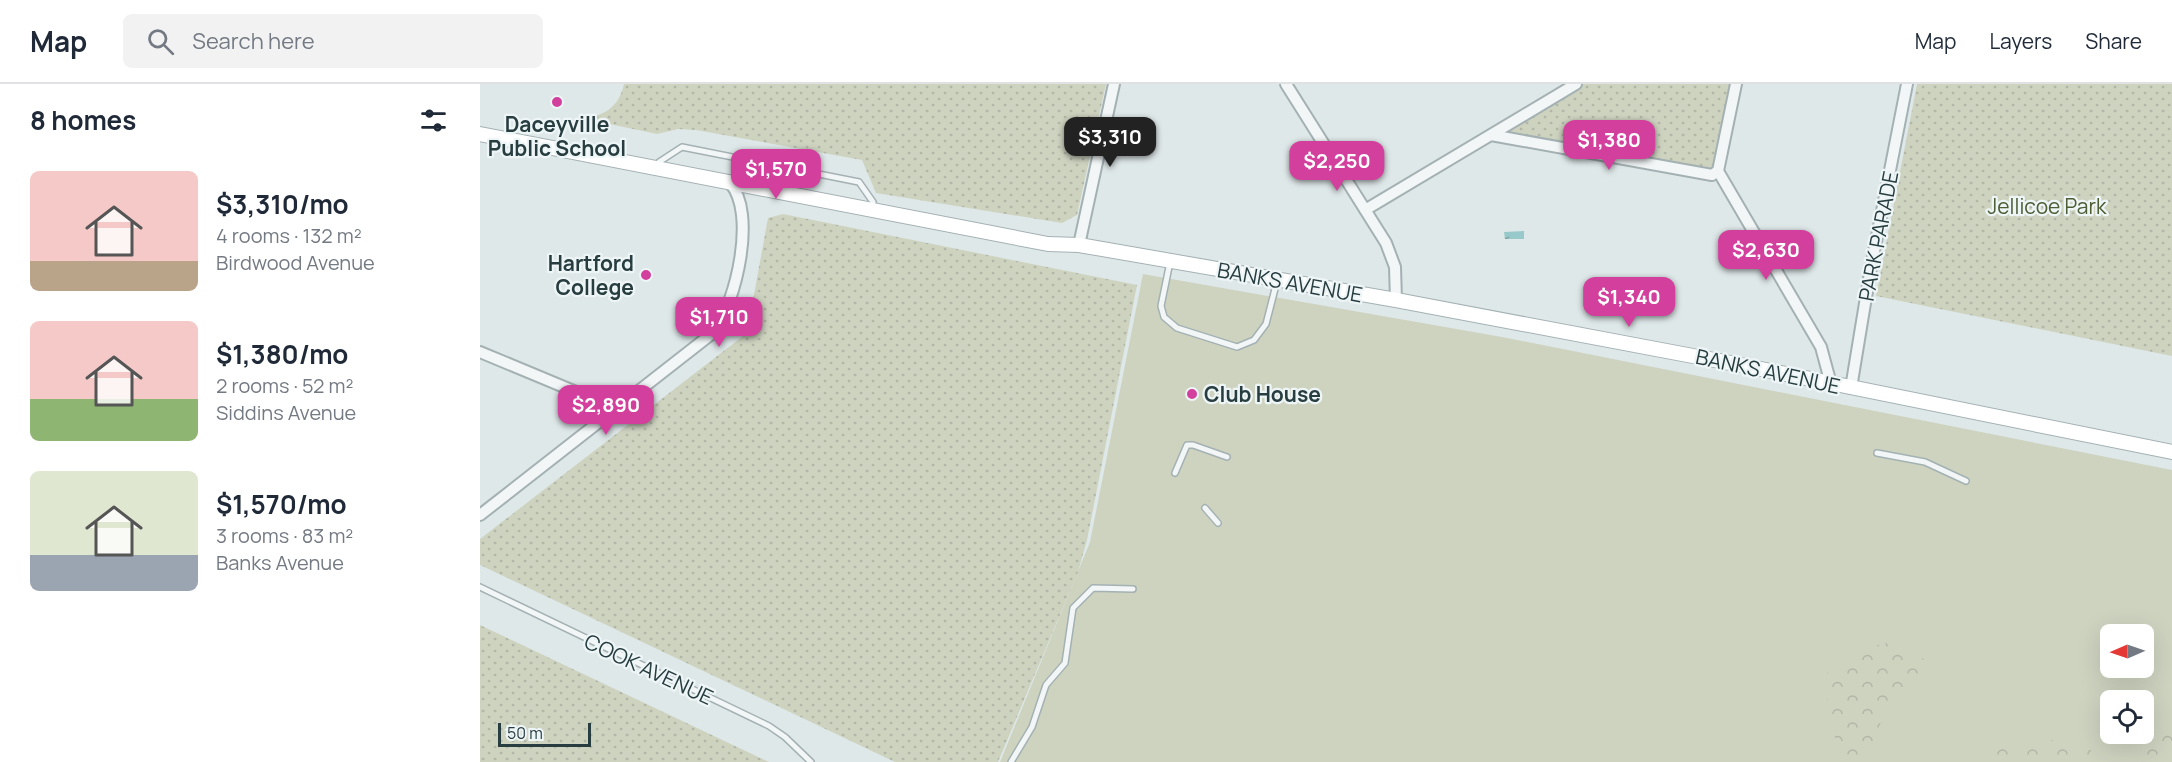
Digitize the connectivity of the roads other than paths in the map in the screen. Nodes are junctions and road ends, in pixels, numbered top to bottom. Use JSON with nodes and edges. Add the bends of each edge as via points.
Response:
{"nodes":[{"id":1,"x":1114,"y":84,"type":"edge"},
{"id":2,"x":1286,"y":84,"type":"edge"},
{"id":3,"x":1576,"y":84,"type":"edge"},
{"id":4,"x":1736,"y":84,"type":"edge"},
{"id":5,"x":1906,"y":84,"type":"edge"},
{"id":6,"x":480,"y":127,"type":"edge"},
{"id":7,"x":480,"y":134,"type":"edge"},
{"id":8,"x":1491,"y":135,"type":"junction"},
{"id":9,"x":1718,"y":171,"type":"junction"},
{"id":10,"x":730,"y":183,"type":"junction"},
{"id":11,"x":1365,"y":210,"type":"junction"},
{"id":12,"x":1079,"y":245,"type":"junction"},
{"id":13,"x":1171,"y":261,"type":"junction"},
{"id":14,"x":1277,"y":280,"type":"junction"},
{"id":15,"x":1396,"y":300,"type":"junction"},
{"id":16,"x":480,"y":352,"type":"edge"},
{"id":17,"x":1831,"y":384,"type":"junction"},
{"id":18,"x":1851,"y":388,"type":"junction"},
{"id":19,"x":617,"y":409,"type":"junction"},
{"id":20,"x":2172,"y":452,"type":"edge"},
{"id":21,"x":1877,"y":453,"type":"dead end"},
{"id":22,"x":1227,"y":457,"type":"dead end"},
{"id":23,"x":1175,"y":473,"type":"dead end"},
{"id":24,"x":1966,"y":481,"type":"dead end"},
{"id":25,"x":1205,"y":508,"type":"dead end"},
{"id":26,"x":480,"y":515,"type":"edge"},
{"id":27,"x":1218,"y":523,"type":"dead end"},
{"id":28,"x":480,"y":587,"type":"edge"},
{"id":29,"x":1133,"y":589,"type":"dead end"},
{"id":30,"x":811,"y":762,"type":"edge"},
{"id":31,"x":1012,"y":762,"type":"edge"}],
"edges":[{"from":1,"to":12,"type":"street"},
{"from":2,"to":11,"type":"street"},
{"from":3,"to":8,"type":"street"},
{"from":4,"to":9,"type":"street"},
{"from":5,"to":18,"type":"street","name":"PARK PARADE"},
{"from":6,"to":12,"type":"street","name":"BANKS AVENUE","via":[[1052,236]]},
{"from":7,"to":10,"type":"street","name":"BANKS AVENUE"},
{"from":8,"to":9,"type":"street","via":[[1712,175]]},
{"from":8,"to":11,"type":"street"},
{"from":9,"to":17,"type":"street","via":[[1821,347]]},
{"from":10,"to":12,"type":"street","name":"BANKS AVENUE","via":[[1048,244]]},
{"from":10,"to":19,"type":"street","via":[[743,206],[730,304],[714,332]]},
{"from":11,"to":15,"type":"street","via":[[1392,255]]},
{"from":12,"to":13,"type":"street","name":"BANKS AVENUE"},
{"from":13,"to":14,"type":"street","name":"BANKS AVENUE"},
{"from":13,"to":14,"type":"lane","via":[[1161,306],[1164,317],[1177,328],[1237,347],[1254,340],[1266,324]]},
{"from":14,"to":15,"type":"street","name":"BANKS AVENUE"},
{"from":15,"to":17,"type":"street","name":"BANKS AVENUE"},
{"from":16,"to":19,"type":"street"},
{"from":17,"to":18,"type":"street","name":"BANKS AVENUE"},
{"from":18,"to":20,"type":"street","name":"BANKS AVENUE"},
{"from":19,"to":26,"type":"street"},
{"from":21,"to":24,"type":"lane","via":[[1925,462]]},
{"from":22,"to":23,"type":"lane","via":[[1187,445]]},
{"from":25,"to":27,"type":"lane"},
{"from":28,"to":30,"type":"lane","name":"COOK AVENUE","via":[[769,726]]},
{"from":29,"to":31,"type":"lane","via":[[1093,588],[1076,603],[1065,663],[1046,686],[1032,727]]}]}
